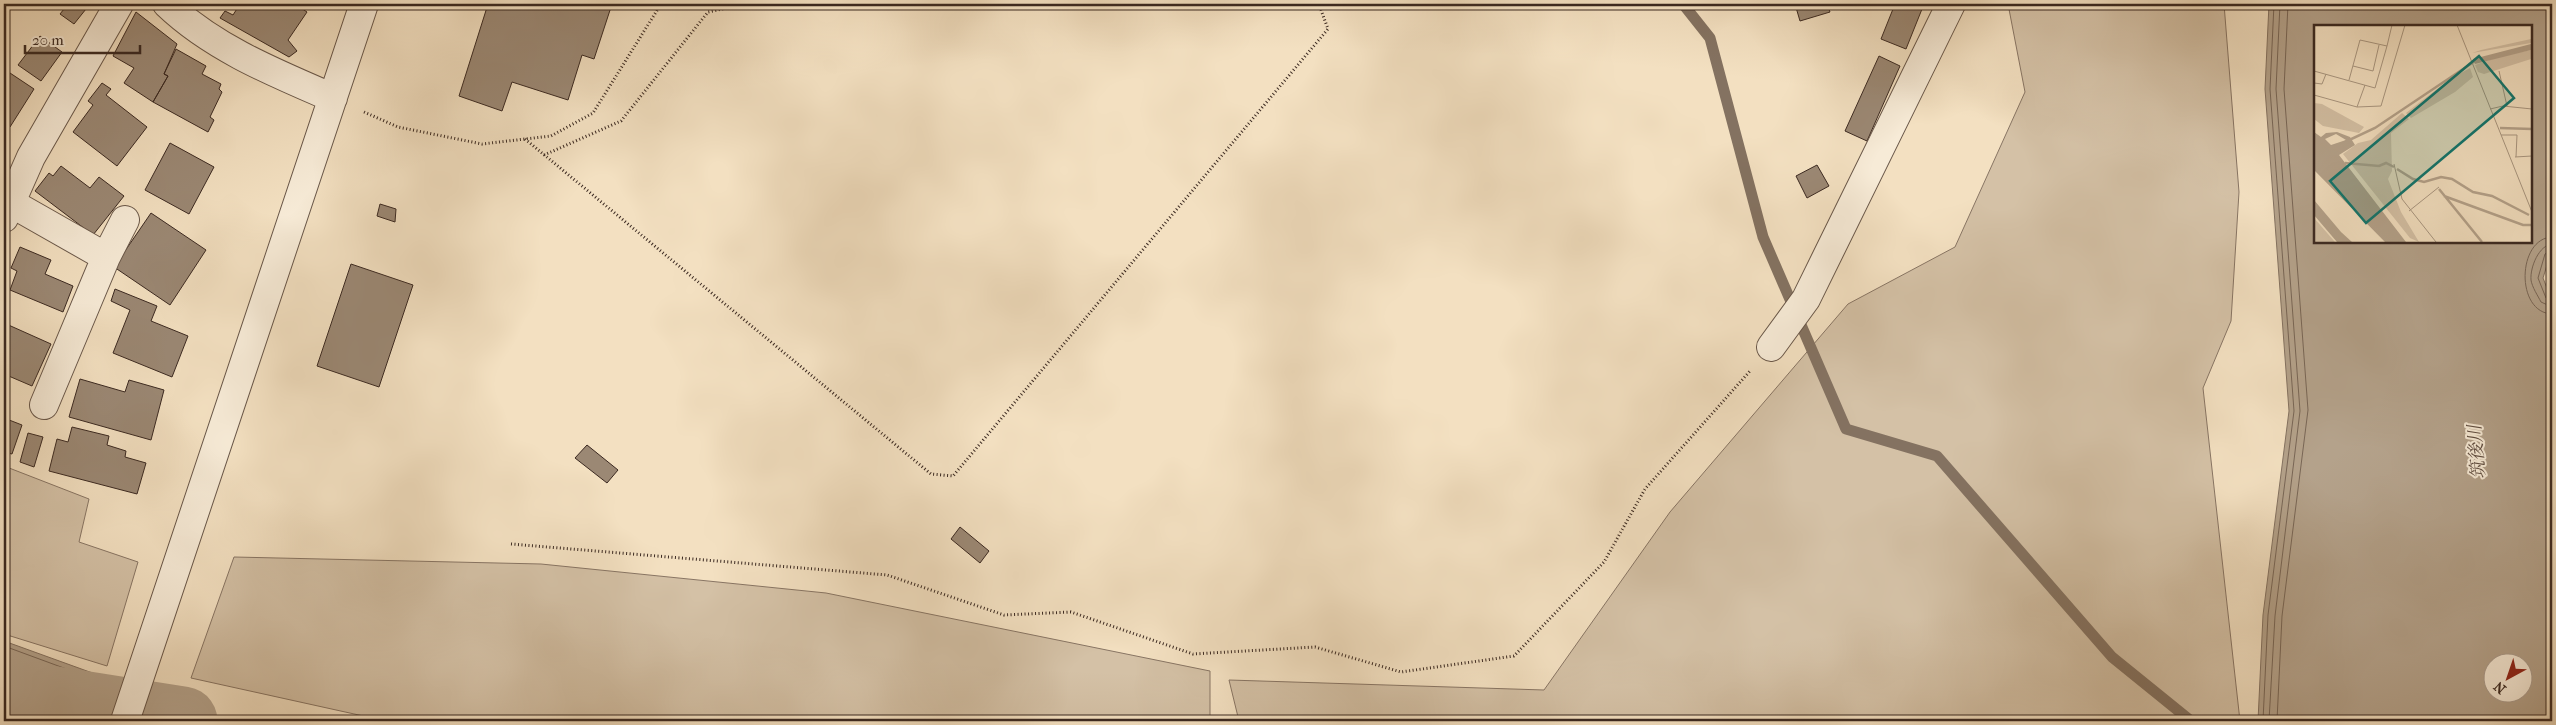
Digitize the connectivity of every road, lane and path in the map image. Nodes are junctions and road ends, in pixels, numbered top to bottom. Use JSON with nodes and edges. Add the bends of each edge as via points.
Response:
{"nodes":[{"id":1,"x":119,"y":4,"type":"edge"},
{"id":2,"x":167,"y":4,"type":"edge"},
{"id":3,"x":364,"y":4,"type":"edge"},
{"id":4,"x":662,"y":4,"type":"edge"},
{"id":5,"x":745,"y":4,"type":"edge"},
{"id":6,"x":1313,"y":4,"type":"edge"},
{"id":7,"x":1951,"y":4,"type":"edge"},
{"id":8,"x":333,"y":98,"type":"junction"},
{"id":9,"x":525,"y":139,"type":"junction"},
{"id":10,"x":544,"y":155,"type":"junction"},
{"id":11,"x":7,"y":210,"type":"edge"},
{"id":12,"x":125,"y":220,"type":"dead end"},
{"id":13,"x":106,"y":256,"type":"junction"},
{"id":14,"x":1771,"y":347,"type":"joint"},
{"id":15,"x":44,"y":405,"type":"dead end"},
{"id":16,"x":511,"y":544,"type":"dead end"},
{"id":17,"x":125,"y":721,"type":"edge"}],
"edges":[{"from":1,"to":11,"type":"street","via":[[31,157]]},
{"from":2,"to":8,"type":"street","via":[[249,61]]},
{"from":3,"to":8,"type":"street"},
{"from":4,"to":9,"type":"path","via":[[593,112],[551,136]]},
{"from":5,"to":10,"type":"path","via":[[708,12],[621,121]]},
{"from":6,"to":10,"type":"path","via":[[1321,10],[1328,29],[953,476],[931,474]]},
{"from":7,"to":14,"type":"street","via":[[1806,299]]},
{"from":8,"to":9,"type":"path","via":[[407,128],[482,144]]},
{"from":8,"to":17,"type":"street"},
{"from":9,"to":10,"type":"path"},
{"from":11,"to":13,"type":"street"},
{"from":12,"to":13,"type":"street"},
{"from":13,"to":15,"type":"street"},
{"from":14,"to":16,"type":"path","via":[[1645,489],[1604,562],[1514,656],[1401,672],[1315,647],[1193,654],[1071,612],[1004,615],[887,576]]}]}
